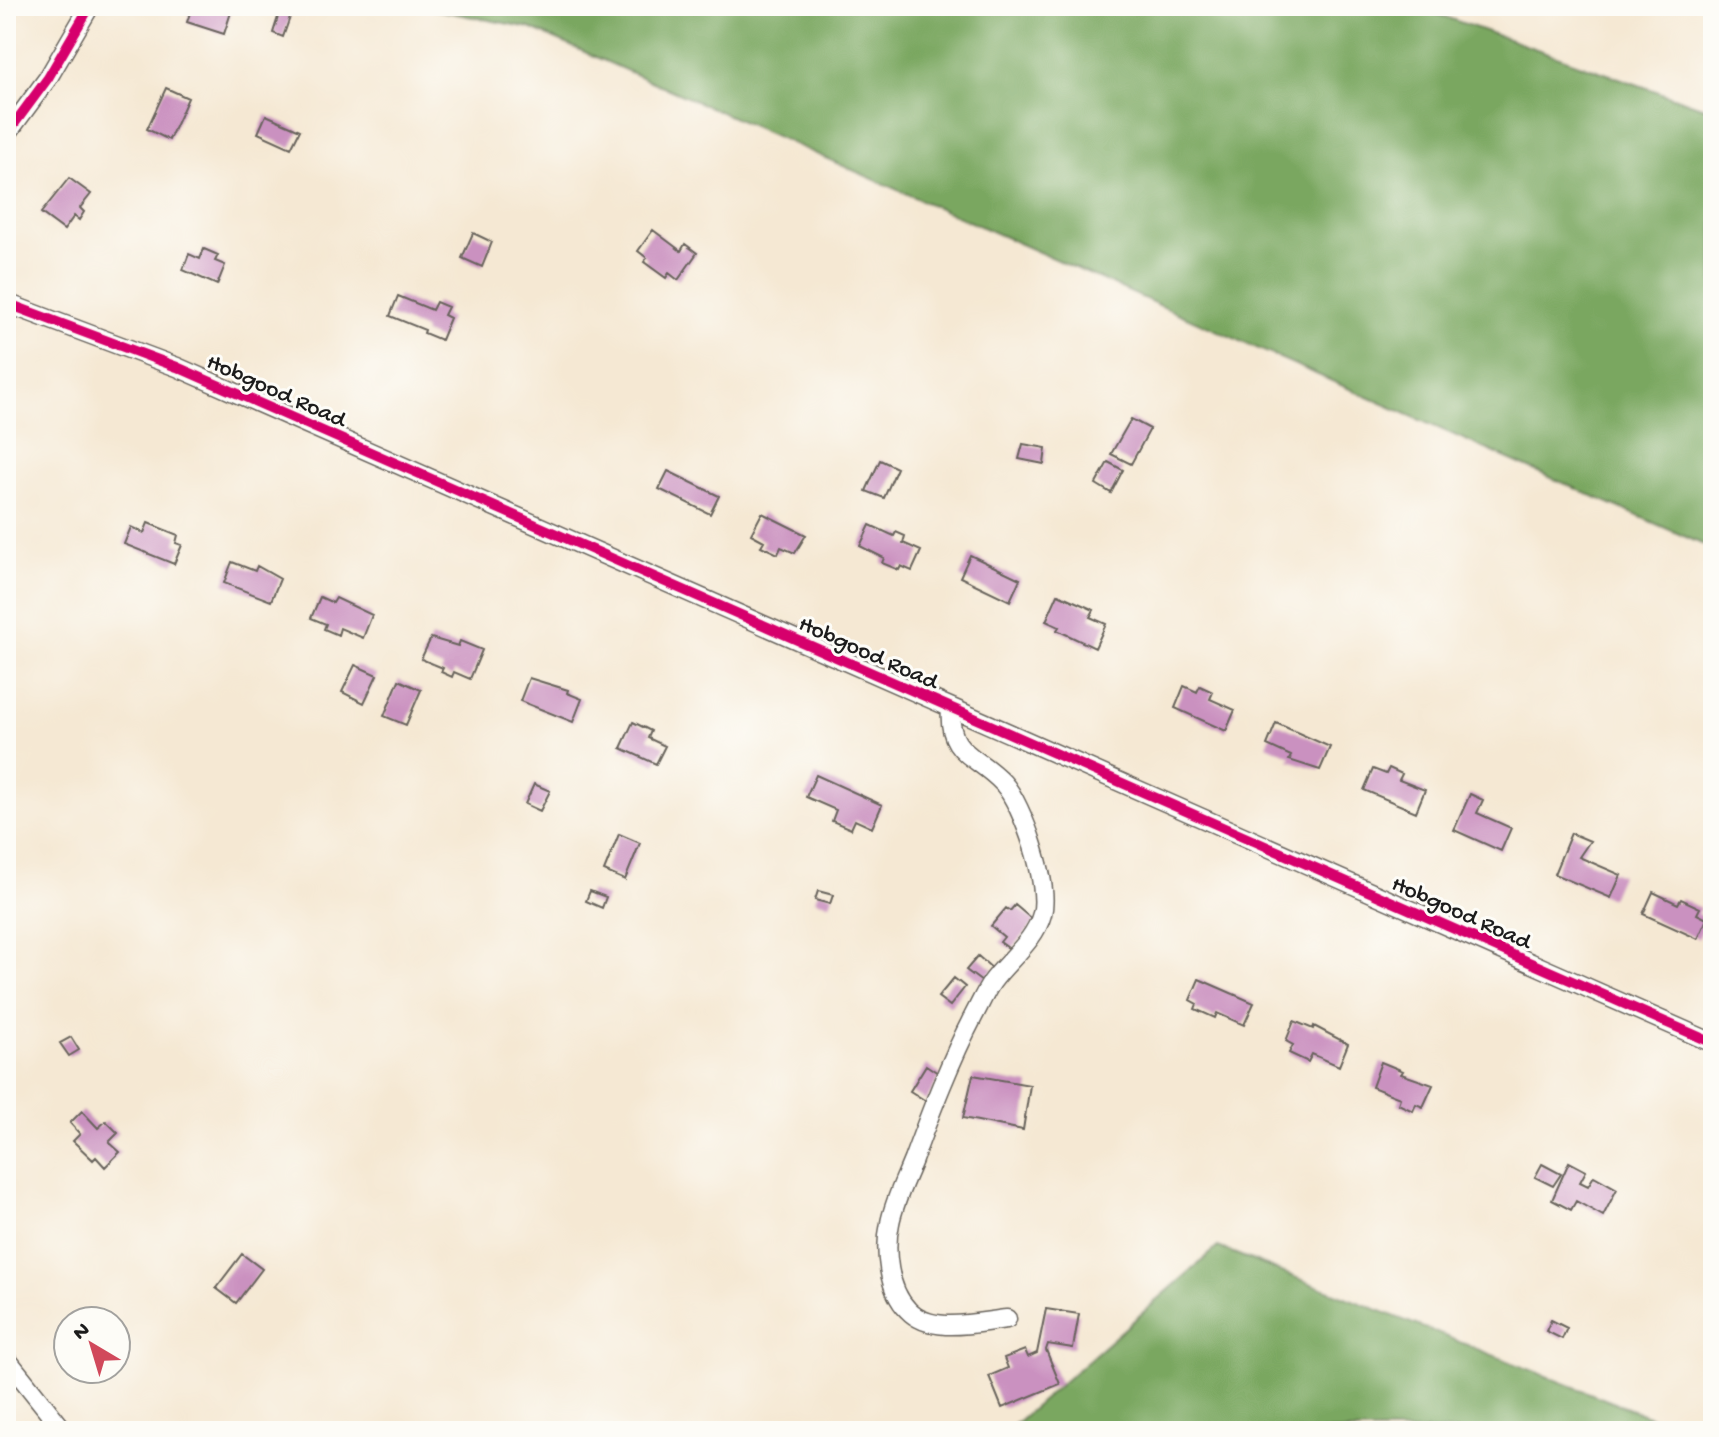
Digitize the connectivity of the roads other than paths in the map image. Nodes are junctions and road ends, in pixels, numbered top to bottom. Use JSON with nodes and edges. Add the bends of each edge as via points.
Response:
{"nodes":[{"id":1,"x":90,"y":6,"type":"edge"},
{"id":2,"x":6,"y":135,"type":"edge"},
{"id":3,"x":6,"y":303,"type":"edge"},
{"id":4,"x":951,"y":708,"type":"junction"},
{"id":5,"x":1713,"y":1043,"type":"edge"},
{"id":6,"x":1007,"y":1319,"type":"dead end"},
{"id":7,"x":6,"y":1358,"type":"edge"},
{"id":8,"x":64,"y":1431,"type":"edge"}],
"edges":[{"from":1,"to":2,"type":"street","via":[[48,78]]},
{"from":3,"to":4,"type":"street","name":"Hobgood Road","via":[[189,372]]},
{"from":4,"to":5,"type":"street","name":"Hobgood Road"},
{"from":4,"to":6,"type":"street","via":[[954,741],[1004,784],[1022,816],[1041,873],[1042,915],[991,983],[963,1036],[890,1223],[888,1260],[907,1310],[922,1320],[938,1325]]},
{"from":7,"to":8,"type":"street"}]}
